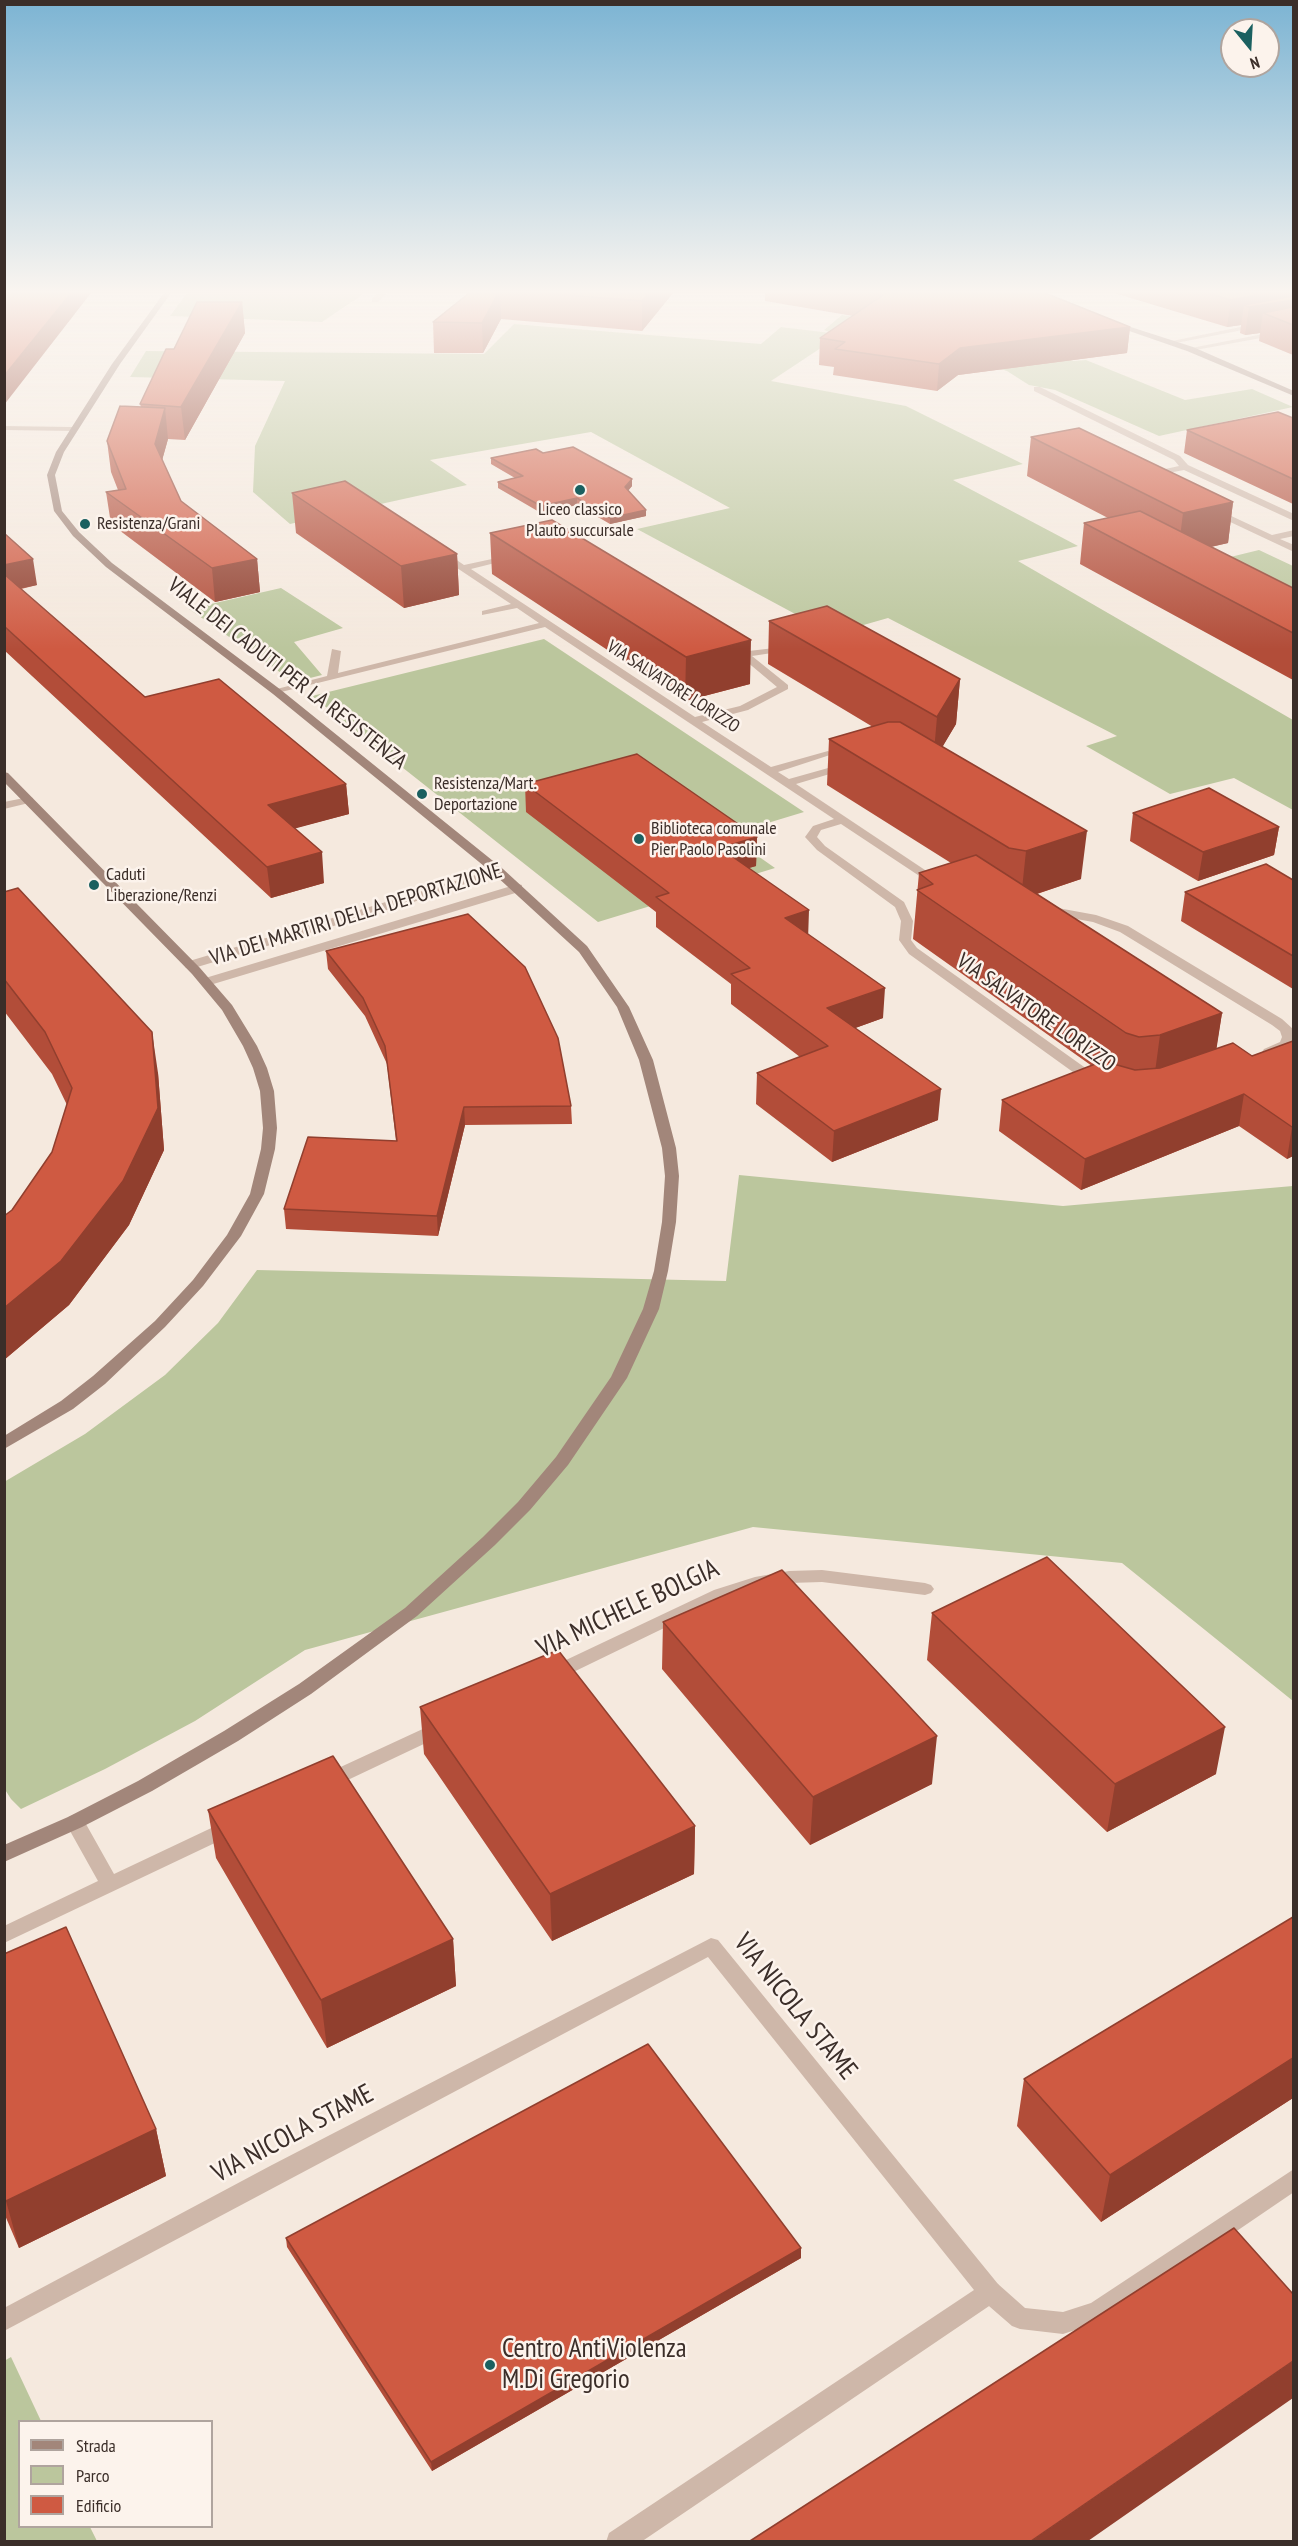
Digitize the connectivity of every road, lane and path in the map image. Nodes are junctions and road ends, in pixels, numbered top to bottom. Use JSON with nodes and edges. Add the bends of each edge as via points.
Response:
{"nodes":[{"id":1,"x":85,"y":412,"type":"edge"},
{"id":2,"x":1083,"y":412,"type":"edge"},
{"id":3,"x":4,"y":428,"type":"edge"},
{"id":4,"x":70,"y":433,"type":"junction"},
{"id":5,"x":4,"y":438,"type":"edge"},
{"id":6,"x":1185,"y":467,"type":"junction"},
{"id":7,"x":1154,"y":481,"type":"edge"},
{"id":8,"x":1207,"y":507,"type":"edge"},
{"id":9,"x":1293,"y":518,"type":"edge"},
{"id":10,"x":1293,"y":533,"type":"edge"},
{"id":11,"x":1271,"y":538,"type":"junction"},
{"id":12,"x":1293,"y":549,"type":"edge"},
{"id":13,"x":436,"y":550,"type":"edge"},
{"id":14,"x":526,"y":552,"type":"edge"},
{"id":15,"x":462,"y":568,"type":"junction"},
{"id":16,"x":517,"y":605,"type":"junction"},
{"id":17,"x":485,"y":613,"type":"dead end"},
{"id":18,"x":545,"y":624,"type":"junction"},
{"id":19,"x":798,"y":646,"type":"edge"},
{"id":20,"x":336,"y":651,"type":"dead end"},
{"id":21,"x":332,"y":678,"type":"junction"},
{"id":22,"x":277,"y":692,"type":"junction"},
{"id":23,"x":692,"y":721,"type":"junction"},
{"id":24,"x":828,"y":754,"type":"dead end"},
{"id":25,"x":856,"y":763,"type":"edge"},
{"id":26,"x":768,"y":771,"type":"junction"},
{"id":27,"x":6,"y":778,"type":"edge"},
{"id":28,"x":786,"y":783,"type":"junction"},
{"id":29,"x":29,"y":800,"type":"junction"},
{"id":30,"x":4,"y":806,"type":"edge"},
{"id":31,"x":841,"y":820,"type":"junction"},
{"id":32,"x":499,"y":872,"type":"junction"},
{"id":33,"x":518,"y":888,"type":"junction"},
{"id":34,"x":951,"y":890,"type":"edge"},
{"id":35,"x":1029,"y":907,"type":"edge"},
{"id":36,"x":190,"y":965,"type":"junction"},
{"id":37,"x":206,"y":982,"type":"junction"},
{"id":38,"x":1256,"y":1056,"type":"edge"},
{"id":39,"x":1104,"y":1087,"type":"edge"},
{"id":40,"x":4,"y":1444,"type":"edge"},
{"id":41,"x":925,"y":1589,"type":"dead end"},
{"id":42,"x":538,"y":1681,"type":"edge"},
{"id":43,"x":453,"y":1722,"type":"edge"},
{"id":44,"x":314,"y":1788,"type":"edge"},
{"id":45,"x":249,"y":1818,"type":"edge"},
{"id":46,"x":75,"y":1822,"type":"junction"},
{"id":47,"x":4,"y":1854,"type":"edge"},
{"id":48,"x":110,"y":1885,"type":"junction"},
{"id":49,"x":4,"y":1935,"type":"edge"},
{"id":50,"x":1293,"y":2179,"type":"edge"},
{"id":51,"x":990,"y":2292,"type":"junction"},
{"id":52,"x":4,"y":2320,"type":"edge"},
{"id":53,"x":618,"y":2541,"type":"edge"}],
"edges":[{"from":1,"to":4,"type":"street","name":"VIALE DEI CADUTI PER LA RESISTENZA"},
{"from":2,"to":6,"type":"street","via":[[1177,458]]},
{"from":3,"to":4,"type":"street"},
{"from":4,"to":5,"type":"street"},
{"from":4,"to":22,"type":"street","name":"VIALE DEI CADUTI PER LA RESISTENZA","via":[[51,475],[58,511],[75,534],[118,572]]},
{"from":6,"to":7,"type":"street","via":[[1143,476]]},
{"from":6,"to":9,"type":"street"},
{"from":8,"to":11,"type":"street"},
{"from":10,"to":11,"type":"street"},
{"from":11,"to":12,"type":"street"},
{"from":13,"to":15,"type":"street","name":"VIA SALVATORE LORIZZO"},
{"from":14,"to":15,"type":"street"},
{"from":15,"to":16,"type":"street","name":"VIA SALVATORE LORIZZO"},
{"from":16,"to":17,"type":"street"},
{"from":16,"to":18,"type":"street","name":"VIA SALVATORE LORIZZO"},
{"from":18,"to":21,"type":"street"},
{"from":18,"to":23,"type":"street","name":"VIA SALVATORE LORIZZO"},
{"from":19,"to":23,"type":"street","via":[[744,654],[784,687],[744,708]]},
{"from":20,"to":21,"type":"street"},
{"from":21,"to":22,"type":"street"},
{"from":22,"to":32,"type":"street","name":"VIALE DEI CADUTI PER LA RESISTENZA"},
{"from":23,"to":26,"type":"street","name":"VIA SALVATORE LORIZZO"},
{"from":24,"to":26,"type":"street"},
{"from":25,"to":28,"type":"street"},
{"from":26,"to":28,"type":"street","name":"VIA SALVATORE LORIZZO"},
{"from":27,"to":29,"type":"street"},
{"from":28,"to":31,"type":"street","name":"VIA SALVATORE LORIZZO"},
{"from":29,"to":30,"type":"street"},
{"from":29,"to":36,"type":"street"},
{"from":31,"to":34,"type":"street","name":"VIA SALVATORE LORIZZO"},
{"from":31,"to":39,"type":"street","name":"VIA SALVATORE LORIZZO","via":[[813,830],[813,841],[900,905],[907,921],[905,940],[913,951]]},
{"from":32,"to":33,"type":"street","name":"VIALE DEI CADUTI PER LA RESISTENZA"},
{"from":32,"to":36,"type":"street","name":"VIA DEI MARTIRI DELLA DEPORTAZIONE"},
{"from":33,"to":37,"type":"street","name":"VIA DEI MARTIRI DELLA DEPORTAZIONE"},
{"from":33,"to":46,"type":"street","name":"VIALE DEI CADUTI PER LA RESISTENZA","via":[[569,934],[623,1007],[646,1060],[666,1134],[672,1176],[661,1271],[651,1309],[629,1359],[584,1431],[537,1491],[449,1578],[364,1648],[305,1689],[189,1761]]},
{"from":35,"to":38,"type":"street","via":[[1096,919],[1124,929],[1286,1029],[1286,1044]]},
{"from":36,"to":37,"type":"street"},
{"from":37,"to":40,"type":"street","via":[[246,1039],[267,1091],[268,1149],[257,1194],[234,1236],[160,1324],[84,1393]]},
{"from":41,"to":42,"type":"street","name":"VIA MICHELE BOLGIA","via":[[822,1576],[755,1583],[720,1594]]},
{"from":43,"to":44,"type":"street"},
{"from":45,"to":48,"type":"street"},
{"from":46,"to":47,"type":"street","name":"VIALE DEI CADUTI PER LA RESISTENZA"},
{"from":46,"to":48,"type":"street"},
{"from":48,"to":49,"type":"street"},
{"from":50,"to":51,"type":"street","via":[[1098,2312],[1063,2323],[1020,2318]]},
{"from":51,"to":52,"type":"street","name":"VIA NICOLA STAME","via":[[711,1946]]},
{"from":51,"to":53,"type":"street"}]}
